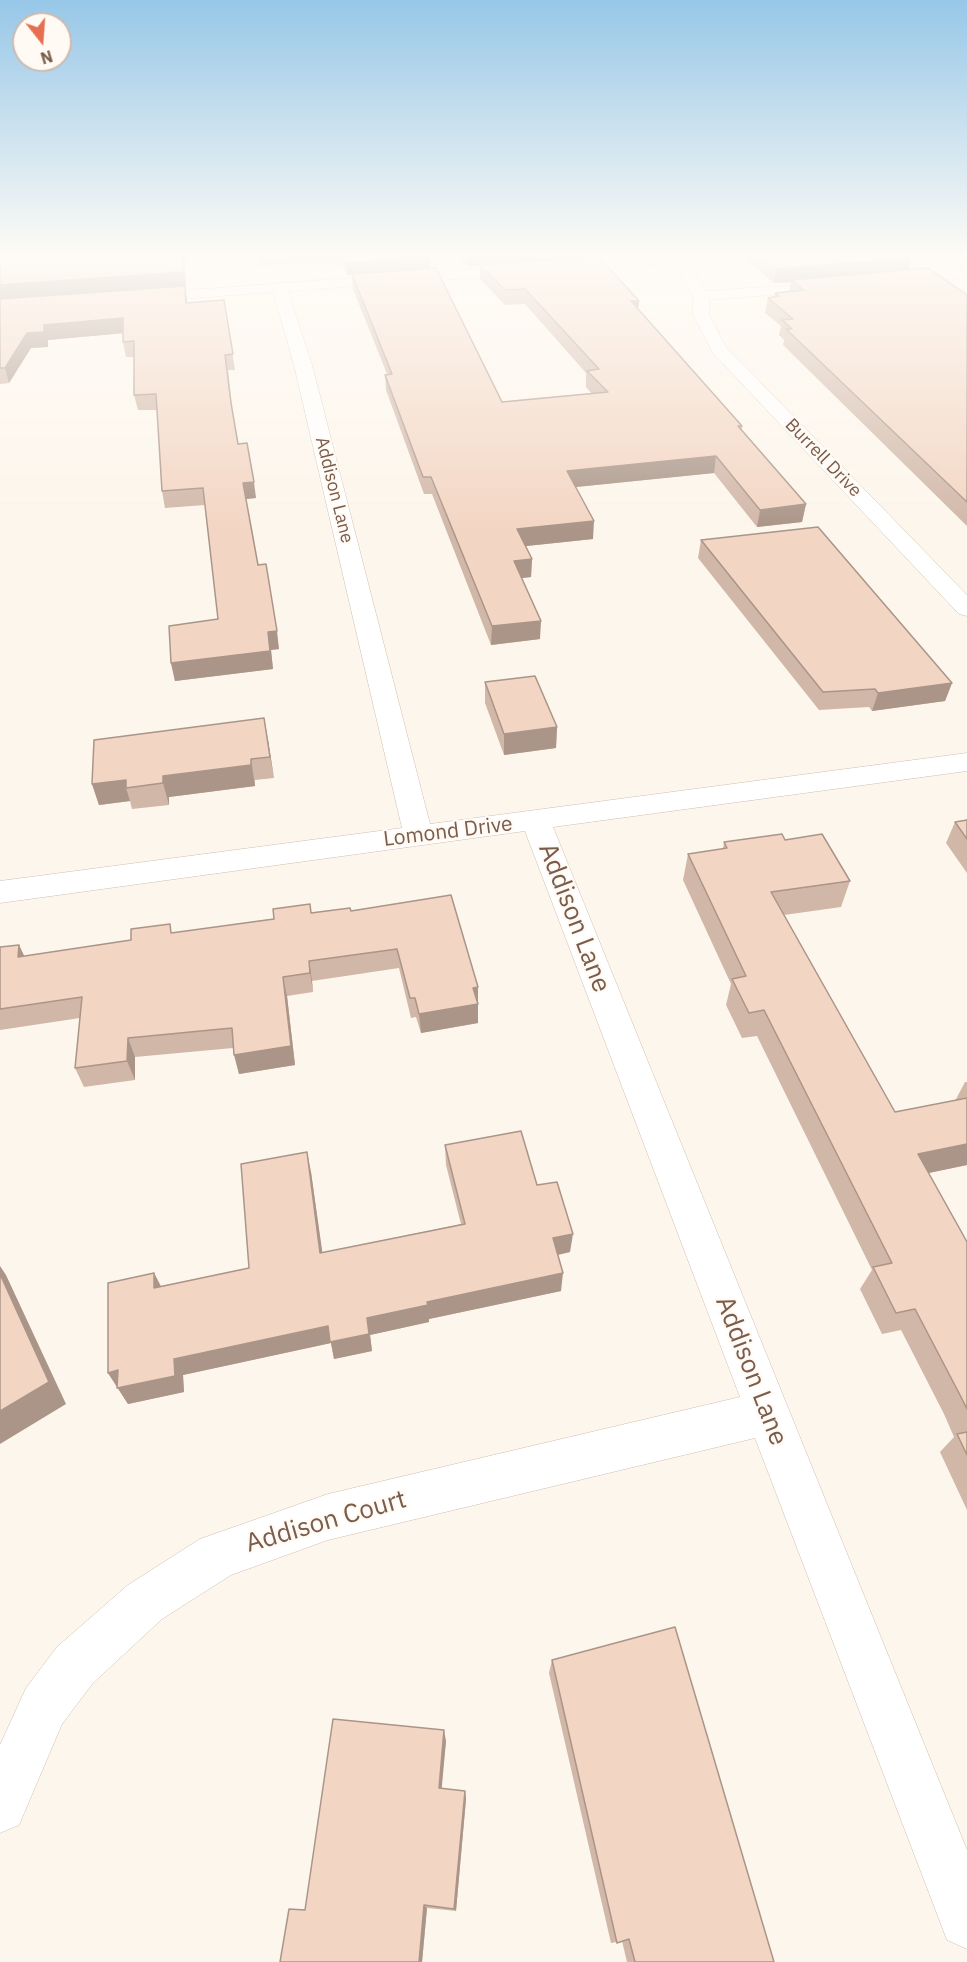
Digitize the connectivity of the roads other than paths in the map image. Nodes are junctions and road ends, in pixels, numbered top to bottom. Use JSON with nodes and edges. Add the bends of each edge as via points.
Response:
{"nodes":[{"id":1,"x":297,"y":347,"type":"edge"},
{"id":2,"x":718,"y":347,"type":"edge"},
{"id":3,"x":967,"y":609,"type":"edge"},
{"id":4,"x":967,"y":762,"type":"edge"},
{"id":5,"x":536,"y":822,"type":"junction"},
{"id":6,"x":418,"y":834,"type":"junction"},
{"id":7,"x":0,"y":892,"type":"edge"},
{"id":8,"x":768,"y":1413,"type":"junction"},
{"id":9,"x":0,"y":1806,"type":"edge"},
{"id":10,"x":967,"y":1920,"type":"edge"}],
"edges":[{"from":1,"to":6,"type":"street","name":"Addison Lane"},
{"from":2,"to":3,"type":"street","name":"Burrell Drive"},
{"from":4,"to":5,"type":"street","name":"Lomond Drive"},
{"from":5,"to":6,"type":"street","name":"Lomond Drive"},
{"from":5,"to":8,"type":"street","name":"Addison Lane"},
{"from":6,"to":7,"type":"street","name":"Lomond Drive"},
{"from":8,"to":9,"type":"street","name":"Addison Court","via":[[328,1517],[217,1556],[145,1602],[75,1665],[44,1706]]},
{"from":8,"to":10,"type":"street","name":"Addison Lane"}]}
